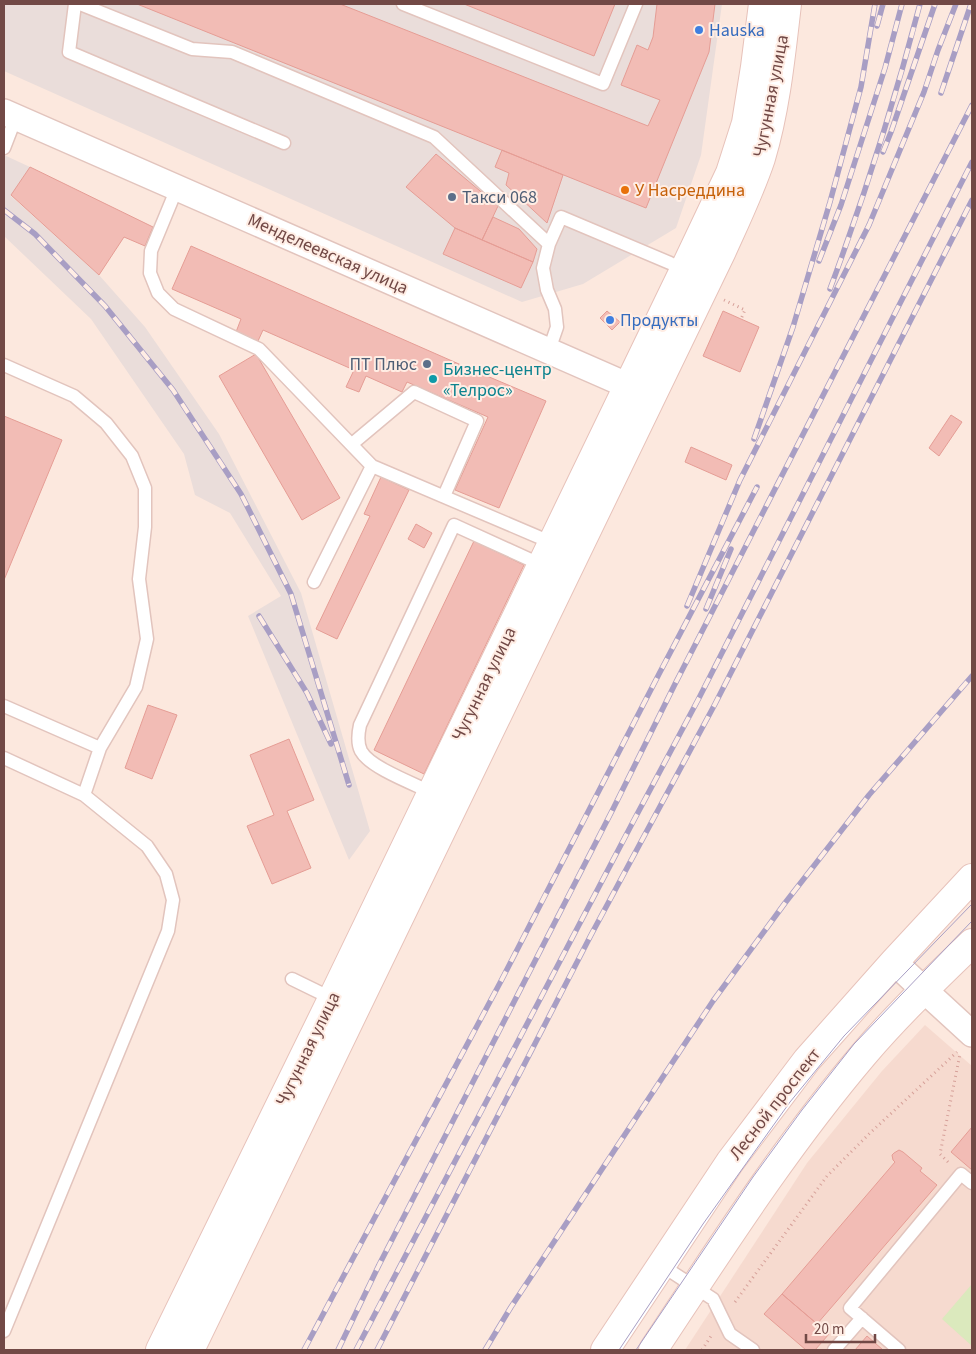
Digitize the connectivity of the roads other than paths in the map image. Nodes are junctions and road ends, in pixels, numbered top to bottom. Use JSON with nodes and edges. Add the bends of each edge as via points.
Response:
{"nodes":[{"id":1,"x":75,"y":4,"type":"edge"},
{"id":2,"x":80,"y":4,"type":"edge"},
{"id":3,"x":403,"y":4,"type":"edge"},
{"id":4,"x":636,"y":4,"type":"edge"},
{"id":5,"x":763,"y":4,"type":"edge"},
{"id":6,"x":787,"y":4,"type":"edge"},
{"id":7,"x":10,"y":115,"type":"edge"},
{"id":8,"x":284,"y":143,"type":"dead end"},
{"id":9,"x":4,"y":148,"type":"edge"},
{"id":10,"x":176,"y":188,"type":"junction"},
{"id":11,"x":549,"y":244,"type":"junction"},
{"id":12,"x":704,"y":283,"type":"junction"},
{"id":13,"x":548,"y":350,"type":"junction"},
{"id":14,"x":4,"y":365,"type":"edge"},
{"id":15,"x":640,"y":391,"type":"junction"},
{"id":16,"x":352,"y":444,"type":"junction"},
{"id":17,"x":372,"y":466,"type":"junction"},
{"id":18,"x":444,"y":496,"type":"junction"},
{"id":19,"x":559,"y":559,"type":"junction"},
{"id":20,"x":314,"y":582,"type":"dead end"},
{"id":21,"x":4,"y":706,"type":"edge"},
{"id":22,"x":100,"y":748,"type":"junction"},
{"id":23,"x":4,"y":758,"type":"edge"},
{"id":24,"x":84,"y":795,"type":"junction"},
{"id":25,"x":444,"y":798,"type":"junction"},
{"id":26,"x":972,"y":878,"type":"edge"},
{"id":27,"x":972,"y":943,"type":"edge"},
{"id":28,"x":894,"y":962,"type":"junction"},
{"id":29,"x":292,"y":979,"type":"dead end"},
{"id":30,"x":924,"y":990,"type":"junction"},
{"id":31,"x":344,"y":1005,"type":"junction"},
{"id":32,"x":972,"y":1034,"type":"edge"},
{"id":33,"x":972,"y":1183,"type":"edge"},
{"id":34,"x":661,"y":1265,"type":"junction"},
{"id":35,"x":695,"y":1288,"type":"junction"},
{"id":36,"x":862,"y":1318,"type":"junction"},
{"id":37,"x":4,"y":1331,"type":"edge"},
{"id":38,"x":160,"y":1350,"type":"edge"},
{"id":39,"x":190,"y":1350,"type":"edge"},
{"id":40,"x":605,"y":1350,"type":"edge"},
{"id":41,"x":653,"y":1350,"type":"edge"},
{"id":42,"x":753,"y":1350,"type":"edge"},
{"id":43,"x":834,"y":1350,"type":"edge"},
{"id":44,"x":899,"y":1350,"type":"edge"}],
"edges":[{"from":1,"to":8,"type":"lane","via":[[69,52]]},
{"from":2,"to":11,"type":"lane","via":[[192,49],[232,52],[434,137]]},
{"from":3,"to":4,"type":"lane","via":[[603,84]]},
{"from":5,"to":12,"type":"street","name":"Чугунная улица","via":[[746,123],[730,173]]},
{"from":6,"to":12,"type":"street","name":"Чугунная улица","via":[[778,80],[761,157],[752,184]]},
{"from":7,"to":9,"type":"lane"},
{"from":7,"to":10,"type":"street","name":"Менделеевская улица"},
{"from":10,"to":13,"type":"street","name":"Менделеевская улица"},
{"from":10,"to":16,"type":"lane","via":[[151,251],[150,273],[158,292],[174,309],[259,348]]},
{"from":11,"to":12,"type":"lane","via":[[562,218],[670,263]]},
{"from":11,"to":13,"type":"lane","via":[[543,268],[557,327]]},
{"from":12,"to":15,"type":"street","name":"Чугунная улица"},
{"from":13,"to":15,"type":"street","name":"Менделеевская улица"},
{"from":14,"to":22,"type":"lane","via":[[74,396],[106,423],[132,456],[145,488],[145,527],[139,579],[147,639],[136,687]]},
{"from":15,"to":19,"type":"street","name":"Чугунная улица"},
{"from":16,"to":17,"type":"lane"},
{"from":16,"to":18,"type":"lane","via":[[414,392],[477,421]]},
{"from":17,"to":18,"type":"lane"},
{"from":17,"to":20,"type":"lane"},
{"from":18,"to":19,"type":"lane"},
{"from":19,"to":25,"type":"street","name":"Чугунная улица"},
{"from":19,"to":25,"type":"lane","via":[[454,525],[360,725],[358,738],[362,752],[373,764]]},
{"from":21,"to":22,"type":"lane"},
{"from":22,"to":24,"type":"lane"},
{"from":23,"to":24,"type":"lane"},
{"from":24,"to":37,"type":"lane","via":[[147,846],[166,874],[173,900],[168,930]]},
{"from":25,"to":31,"type":"street","name":"Чугунная улица"},
{"from":26,"to":28,"type":"street","name":"Лесной проспект"},
{"from":27,"to":30,"type":"street"},
{"from":28,"to":30,"type":"street"},
{"from":28,"to":34,"type":"street","name":"Лесной проспект","via":[[807,1060],[746,1139]]},
{"from":29,"to":31,"type":"lane"},
{"from":30,"to":32,"type":"street"},
{"from":30,"to":35,"type":"street","via":[[864,1053],[811,1119]]},
{"from":31,"to":38,"type":"street","name":"Чугунная улица"},
{"from":31,"to":39,"type":"street","name":"Чугунная улица"},
{"from":33,"to":36,"type":"lane","via":[[962,1174],[850,1308]]},
{"from":34,"to":35,"type":"lane"},
{"from":34,"to":40,"type":"street","name":"Лесной проспект"},
{"from":35,"to":41,"type":"street"},
{"from":35,"to":42,"type":"lane","via":[[712,1300],[730,1334]]},
{"from":36,"to":43,"type":"lane"},
{"from":36,"to":44,"type":"lane"}]}
